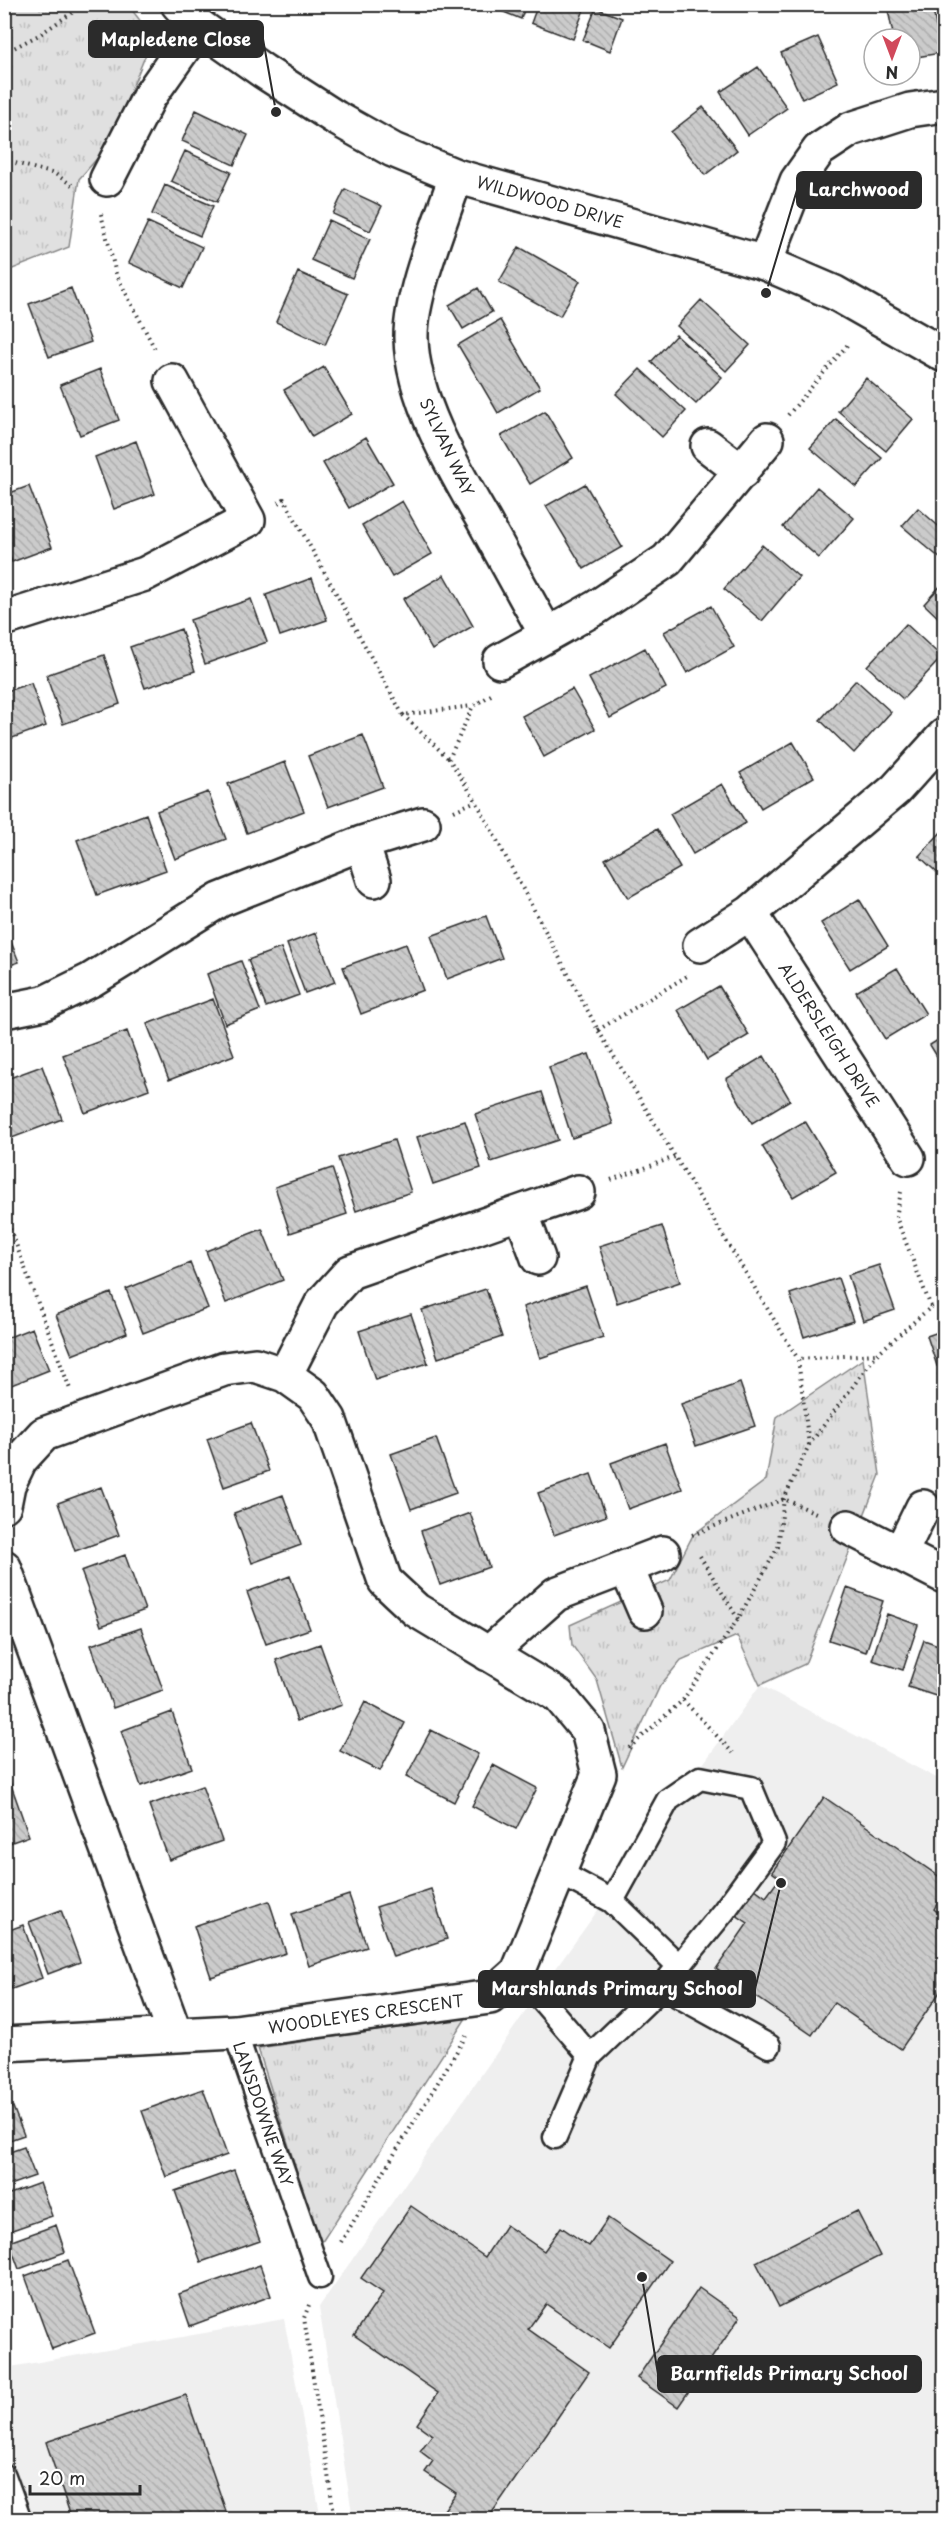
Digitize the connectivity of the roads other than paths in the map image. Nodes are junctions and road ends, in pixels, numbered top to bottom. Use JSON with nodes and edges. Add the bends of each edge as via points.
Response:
{"nodes":[{"id":1,"x":189,"y":15,"type":"edge"},
{"id":2,"x":945,"y":105,"type":"edge"},
{"id":3,"x":456,"y":176,"type":"junction"},
{"id":4,"x":94,"y":185,"type":"road end"},
{"id":5,"x":765,"y":263,"type":"junction"},
{"id":6,"x":945,"y":356,"type":"edge"},
{"id":7,"x":172,"y":381,"type":"road end"},
{"id":8,"x":767,"y":440,"type":"road end"},
{"id":9,"x":708,"y":446,"type":"dead end"},
{"id":10,"x":742,"y":472,"type":"junction"},
{"id":11,"x":4,"y":619,"type":"edge"},
{"id":12,"x":547,"y":635,"type":"junction"},
{"id":13,"x":500,"y":661,"type":"road end"},
{"id":14,"x":945,"y":736,"type":"edge"},
{"id":15,"x":423,"y":824,"type":"dead end"},
{"id":16,"x":362,"y":843,"type":"junction"},
{"id":17,"x":374,"y":880,"type":"dead end"},
{"id":18,"x":750,"y":913,"type":"junction"},
{"id":19,"x":700,"y":945,"type":"road end"},
{"id":20,"x":4,"y":1011,"type":"edge"},
{"id":21,"x":908,"y":1158,"type":"road end"},
{"id":22,"x":578,"y":1192,"type":"road end"},
{"id":23,"x":521,"y":1212,"type":"junction"},
{"id":24,"x":538,"y":1258,"type":"dead end"},
{"id":25,"x":285,"y":1375,"type":"junction"},
{"id":26,"x":4,"y":1505,"type":"edge"},
{"id":27,"x":923,"y":1507,"type":"dead end"},
{"id":28,"x":848,"y":1527,"type":"road end"},
{"id":29,"x":663,"y":1553,"type":"road end"},
{"id":30,"x":900,"y":1554,"type":"junction"},
{"id":31,"x":4,"y":1567,"type":"edge"},
{"id":32,"x":626,"y":1567,"type":"junction"},
{"id":33,"x":945,"y":1576,"type":"edge"},
{"id":34,"x":645,"y":1611,"type":"dead end"},
{"id":35,"x":488,"y":1654,"type":"junction"},
{"id":36,"x":560,"y":1873,"type":"junction"},
{"id":37,"x":612,"y":1901,"type":"junction"},
{"id":38,"x":679,"y":1966,"type":"junction"},
{"id":39,"x":518,"y":1972,"type":"junction"},
{"id":40,"x":662,"y":1987,"type":"junction"},
{"id":41,"x":235,"y":2032,"type":"junction"},
{"id":42,"x":175,"y":2034,"type":"junction"},
{"id":43,"x":4,"y":2044,"type":"edge"},
{"id":44,"x":769,"y":2046,"type":"dead end"},
{"id":45,"x":590,"y":2056,"type":"junction"},
{"id":46,"x":555,"y":2137,"type":"dead end"},
{"id":47,"x":320,"y":2277,"type":"road end"},
{"id":48,"x":4,"y":2476,"type":"edge"},
{"id":49,"x":20,"y":2520,"type":"edge"}],
"edges":[{"from":1,"to":3,"type":"street","name":"WILDWOOD DRIVE","via":[[262,71],[336,117],[393,150]]},
{"from":1,"to":4,"type":"street","via":[[149,97]]},
{"from":2,"to":5,"type":"street","via":[[910,110],[852,129],[819,150],[797,181]]},
{"from":3,"to":5,"type":"street","name":"WILDWOOD DRIVE"},
{"from":3,"to":12,"type":"street","name":"SYLVAN WAY","via":[[418,292],[411,337],[416,374],[456,473]]},
{"from":5,"to":6,"type":"street","name":"WILDWOOD DRIVE","via":[[835,293]]},
{"from":7,"to":11,"type":"street","via":[[248,520],[145,574]]},
{"from":8,"to":10,"type":"street"},
{"from":9,"to":10,"type":"street"},
{"from":10,"to":12,"type":"street","via":[[667,560],[597,608]]},
{"from":12,"to":13,"type":"street"},
{"from":14,"to":18,"type":"street","via":[[896,789]]},
{"from":15,"to":16,"type":"street"},
{"from":16,"to":17,"type":"street"},
{"from":16,"to":20,"type":"street","via":[[220,900],[91,980],[44,1003]]},
{"from":18,"to":19,"type":"street"},
{"from":18,"to":21,"type":"street","name":"ALDERSLEIGH DRIVE"},
{"from":22,"to":23,"type":"street"},
{"from":23,"to":24,"type":"street"},
{"from":23,"to":25,"type":"street","via":[[350,1272],[322,1302]]},
{"from":25,"to":26,"type":"street","via":[[255,1365],[224,1369],[44,1434],[21,1460],[8,1485]]},
{"from":25,"to":35,"type":"street","via":[[313,1395],[329,1419],[386,1581],[416,1610]]},
{"from":27,"to":30,"type":"street"},
{"from":28,"to":30,"type":"street"},
{"from":29,"to":32,"type":"street"},
{"from":30,"to":33,"type":"street"},
{"from":31,"to":42,"type":"street"},
{"from":32,"to":34,"type":"street"},
{"from":32,"to":35,"type":"street","via":[[556,1594]]},
{"from":35,"to":36,"type":"street","via":[[558,1696],[588,1731],[599,1774]]},
{"from":36,"to":37,"type":"lane"},
{"from":36,"to":39,"type":"street"},
{"from":37,"to":38,"type":"lane"},
{"from":37,"to":38,"type":"lane","via":[[668,1800],[700,1778],[751,1788],[774,1843]]},
{"from":38,"to":40,"type":"lane"},
{"from":39,"to":41,"type":"street","name":"WOODLEYES CRESCENT","via":[[490,1997]]},
{"from":39,"to":45,"type":"lane"},
{"from":40,"to":44,"type":"lane"},
{"from":40,"to":45,"type":"lane"},
{"from":41,"to":42,"type":"street","name":"LANSDOWNE WAY"},
{"from":41,"to":47,"type":"lane","name":"LANSDOWNE WAY"},
{"from":42,"to":43,"type":"street","name":"LANSDOWNE WAY"},
{"from":45,"to":46,"type":"lane"},
{"from":48,"to":49,"type":"lane"}]}
